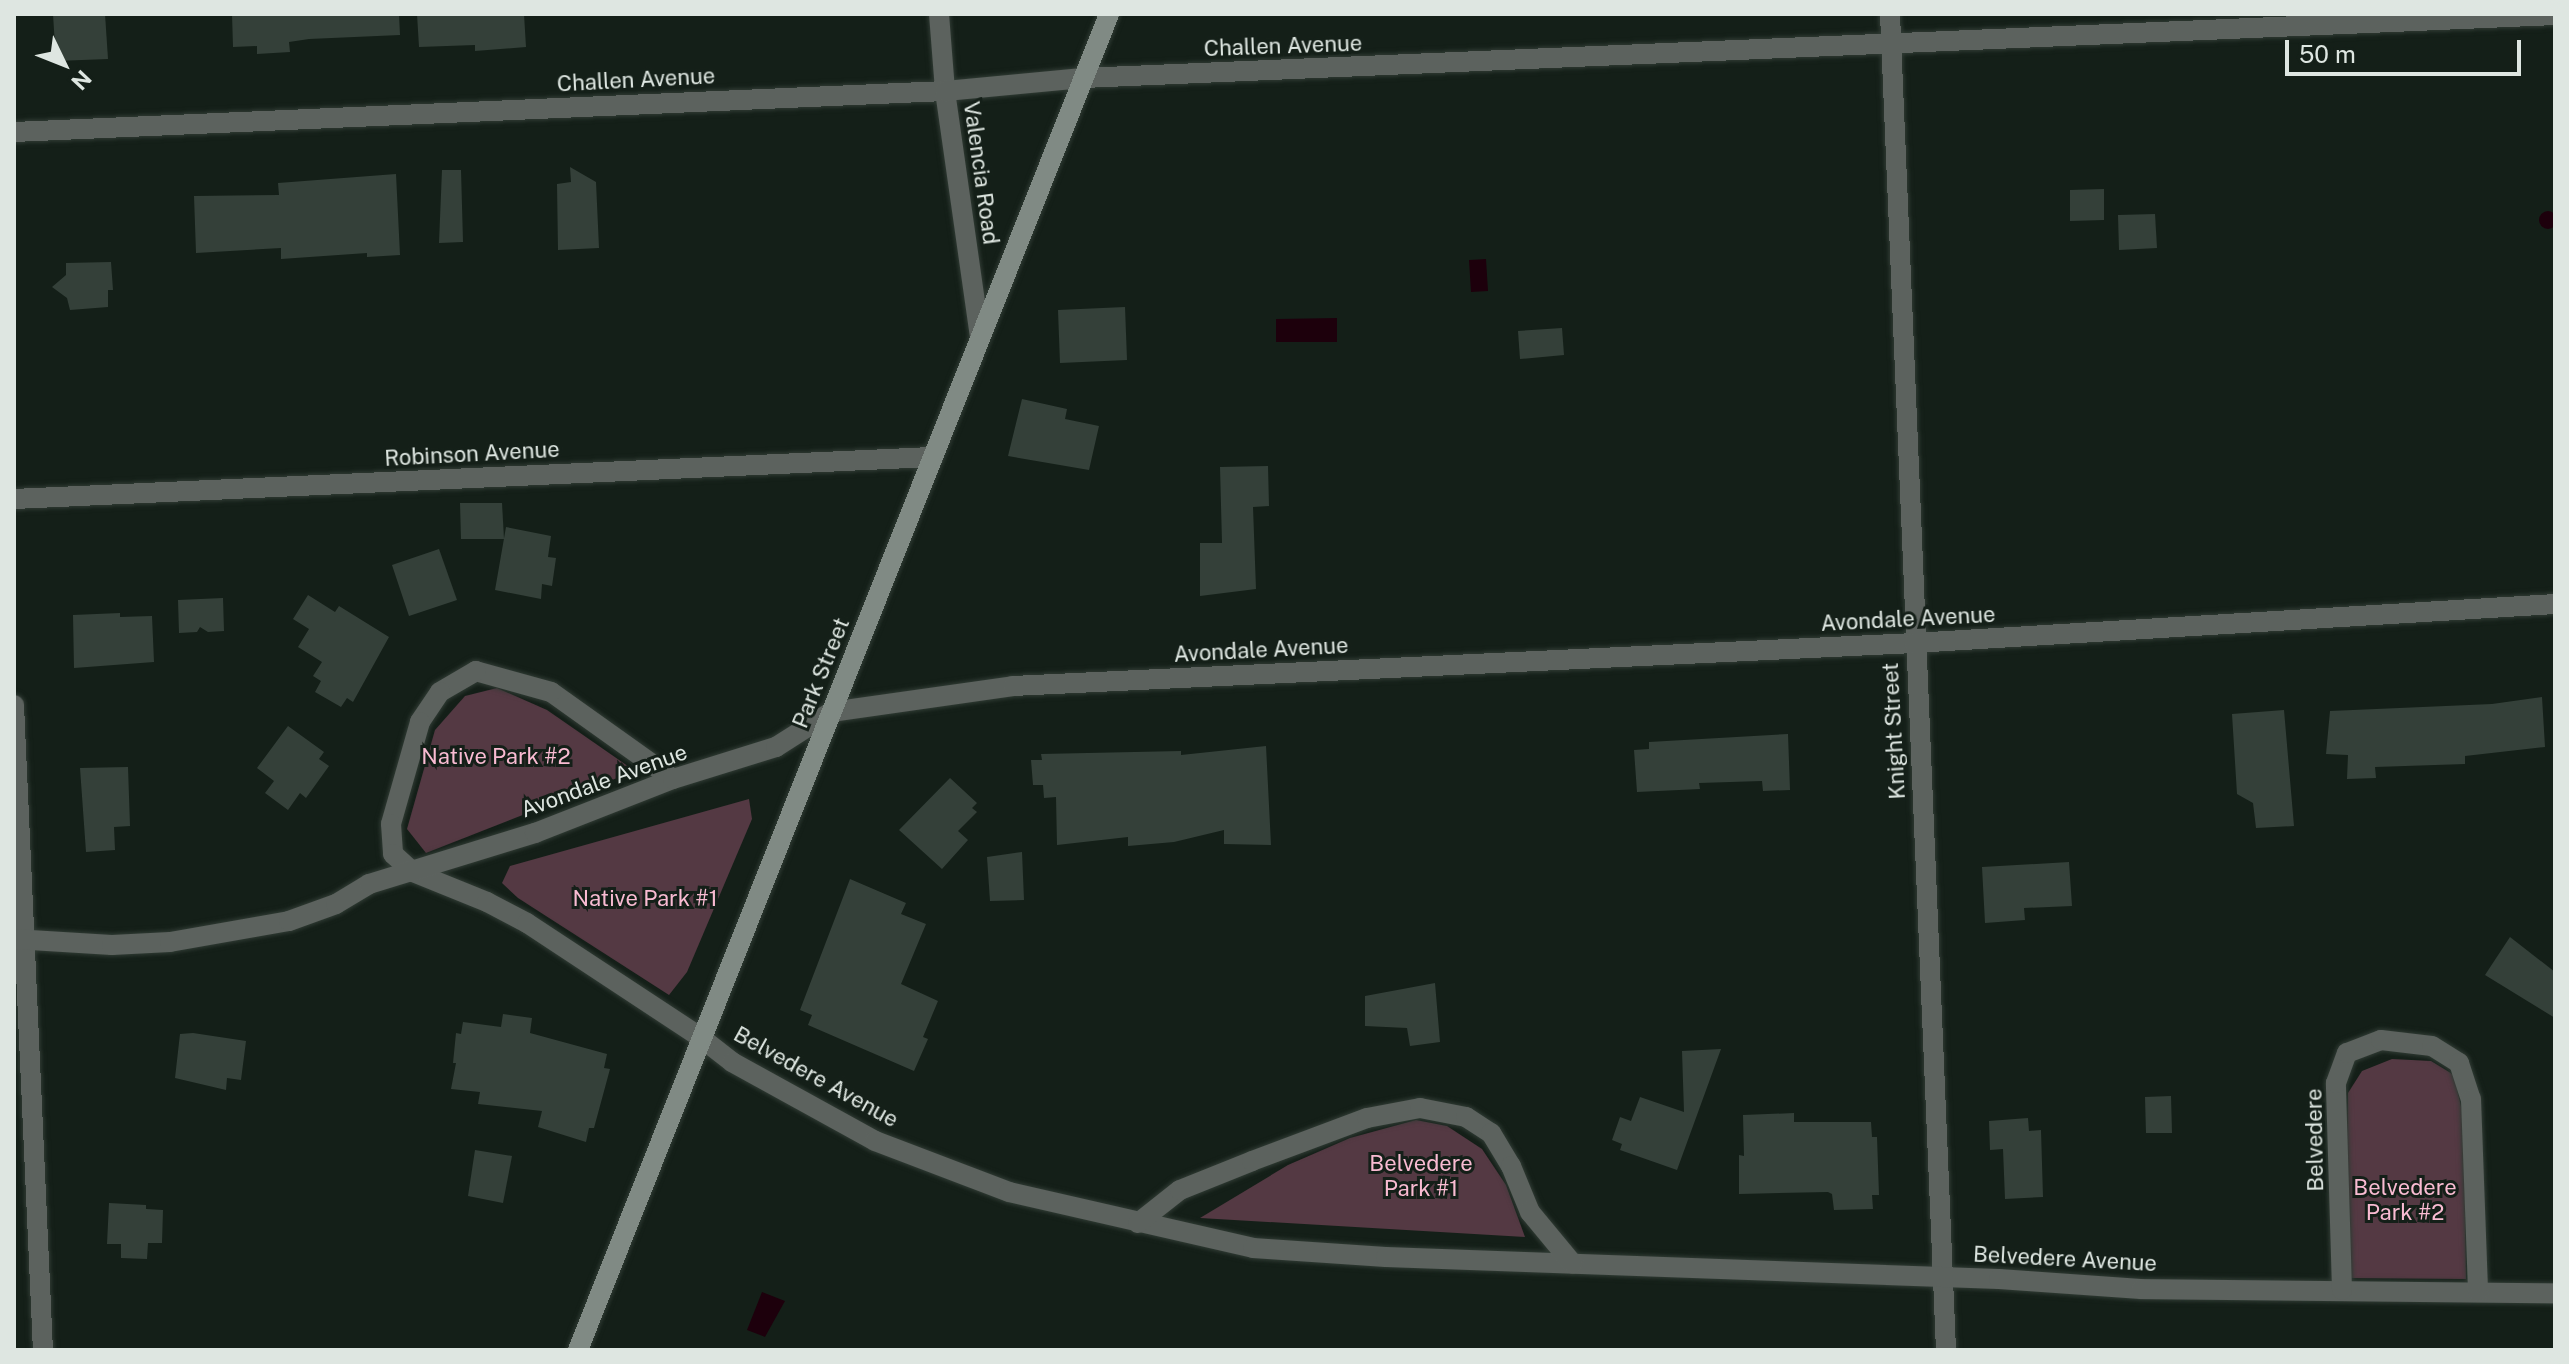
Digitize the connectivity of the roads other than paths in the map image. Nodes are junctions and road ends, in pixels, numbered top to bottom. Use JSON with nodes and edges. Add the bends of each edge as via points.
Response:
{"nodes":[{"id":1,"x":939,"y":14,"type":"edge"},
{"id":2,"x":1109,"y":14,"type":"edge"},
{"id":3,"x":1890,"y":14,"type":"edge"},
{"id":4,"x":2555,"y":15,"type":"edge"},
{"id":5,"x":1891,"y":46,"type":"junction"},
{"id":6,"x":1083,"y":78,"type":"junction"},
{"id":7,"x":945,"y":91,"type":"junction"},
{"id":8,"x":14,"y":132,"type":"edge"},
{"id":9,"x":980,"y":338,"type":"junction"},
{"id":10,"x":933,"y":457,"type":"junction"},
{"id":11,"x":14,"y":499,"type":"edge"},
{"id":12,"x":2555,"y":604,"type":"edge"},
{"id":13,"x":1914,"y":643,"type":"junction"},
{"id":14,"x":14,"y":705,"type":"edge"},
{"id":15,"x":831,"y":712,"type":"junction"},
{"id":16,"x":673,"y":779,"type":"junction"},
{"id":17,"x":413,"y":872,"type":"junction"},
{"id":18,"x":20,"y":940,"type":"edge"},
{"id":19,"x":700,"y":1037,"type":"junction"},
{"id":20,"x":1138,"y":1223,"type":"junction"},
{"id":21,"x":1573,"y":1264,"type":"junction"},
{"id":22,"x":1943,"y":1277,"type":"junction"},
{"id":23,"x":2342,"y":1290,"type":"junction"},
{"id":24,"x":2478,"y":1292,"type":"junction"},
{"id":25,"x":2555,"y":1293,"type":"edge"},
{"id":26,"x":43,"y":1350,"type":"edge"},
{"id":27,"x":578,"y":1350,"type":"edge"},
{"id":28,"x":1946,"y":1350,"type":"edge"}],
"edges":[{"from":1,"to":7,"type":"street","name":"Valencia Road"},
{"from":2,"to":6,"type":"street","name":"Park Street"},
{"from":3,"to":5,"type":"street","name":"Knight Street"},
{"from":4,"to":5,"type":"street","name":"Challen Avenue"},
{"from":5,"to":6,"type":"street","name":"Challen Avenue"},
{"from":5,"to":13,"type":"street","name":"Knight Street"},
{"from":6,"to":7,"type":"street","name":"Challen Avenue"},
{"from":6,"to":9,"type":"street","name":"Park Street"},
{"from":7,"to":8,"type":"street","name":"Challen Avenue"},
{"from":7,"to":9,"type":"street","name":"Valencia Road"},
{"from":9,"to":10,"type":"street","name":"Park Street"},
{"from":10,"to":11,"type":"street","name":"Robinson Avenue"},
{"from":10,"to":15,"type":"street","name":"Park Street"},
{"from":12,"to":13,"type":"street","name":"Avondale Avenue"},
{"from":13,"to":15,"type":"street","name":"Avondale Avenue","via":[[1013,686]]},
{"from":13,"to":22,"type":"street","name":"Knight Street"},
{"from":14,"to":18,"type":"street"},
{"from":15,"to":16,"type":"street","name":"Avondale Avenue","via":[[776,747]]},
{"from":15,"to":19,"type":"street","name":"Park Street"},
{"from":16,"to":17,"type":"street","name":"Avondale Avenue","via":[[535,833]]},
{"from":16,"to":17,"type":"street","via":[[551,692],[476,671],[440,692],[420,722],[391,824],[393,854]]},
{"from":17,"to":18,"type":"street","name":"Avondale Avenue","via":[[369,884],[336,904],[289,921],[241,932],[112,945]]},
{"from":17,"to":19,"type":"street","name":"Belvedere Avenue","via":[[527,923]]},
{"from":18,"to":26,"type":"street"},
{"from":19,"to":20,"type":"street","name":"Belvedere Avenue","via":[[732,1062],[875,1141],[1009,1192]]},
{"from":19,"to":27,"type":"street","name":"Park Street"},
{"from":20,"to":21,"type":"street","name":"Belvedere Avenue","via":[[1253,1248]]},
{"from":20,"to":21,"type":"street","via":[[1180,1190],[1238,1166],[1367,1118],[1420,1108],[1466,1117],[1491,1133],[1530,1212]]},
{"from":21,"to":22,"type":"street","name":"Belvedere Avenue"},
{"from":22,"to":23,"type":"street","name":"Belvedere Avenue","via":[[2141,1289]]},
{"from":22,"to":28,"type":"street","name":"Knight Street"},
{"from":23,"to":24,"type":"street","name":"Belvedere Avenue"},
{"from":23,"to":24,"type":"street","name":"Belvedere","via":[[2336,1083],[2347,1053],[2381,1040],[2432,1046],[2459,1063],[2471,1099]]},
{"from":24,"to":25,"type":"street","name":"Belvedere Avenue"}]}
